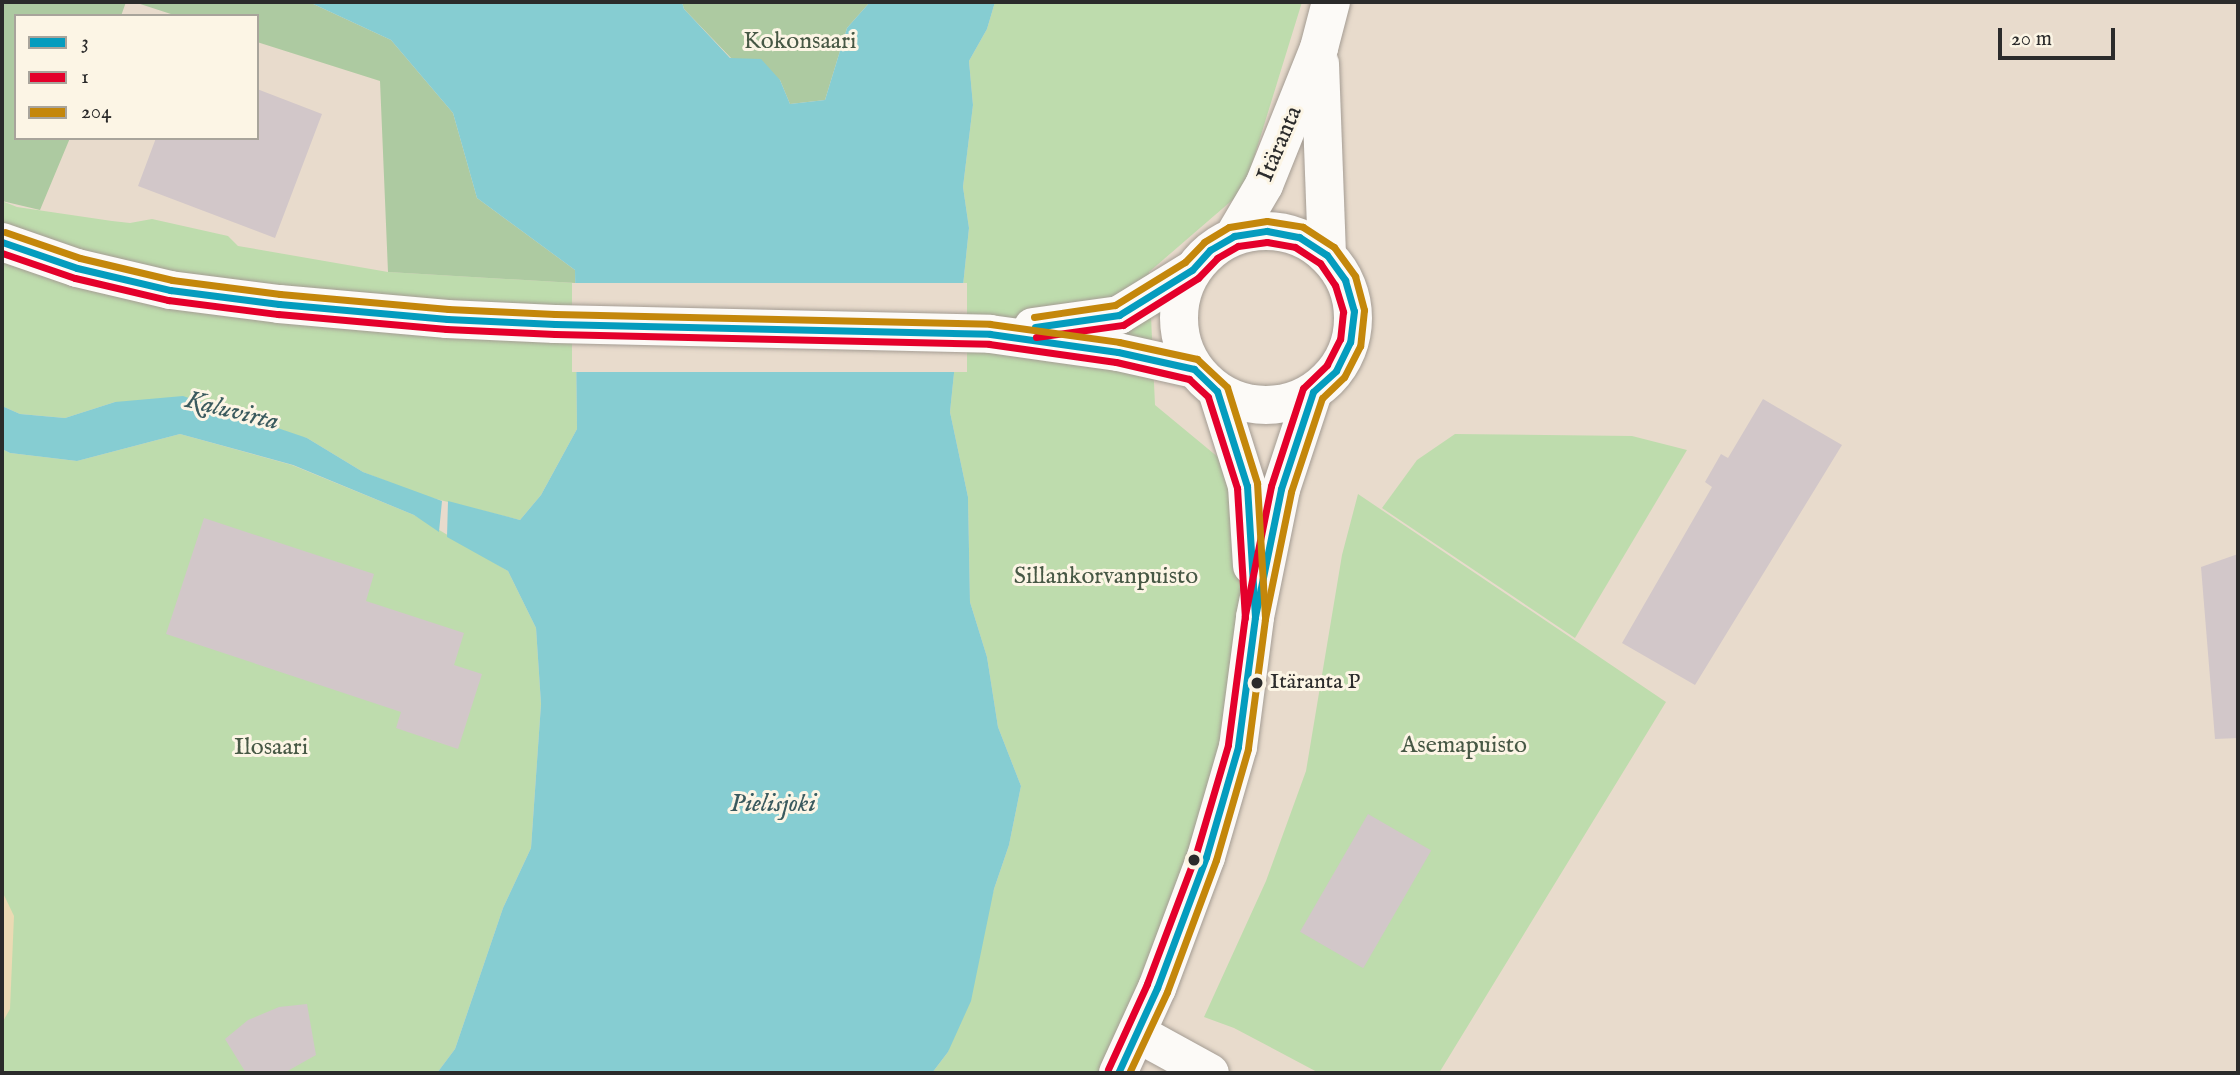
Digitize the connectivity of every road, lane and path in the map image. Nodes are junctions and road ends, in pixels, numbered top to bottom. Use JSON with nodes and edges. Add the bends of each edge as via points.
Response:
{"nodes":[{"id":1,"x":1331,"y":2,"type":"edge"},
{"id":2,"x":1319,"y":48,"type":"junction"},
{"id":3,"x":1234,"y":236,"type":"junction"},
{"id":4,"x":2,"y":243,"type":"edge"},
{"id":5,"x":1327,"y":255,"type":"junction"},
{"id":6,"x":1192,"y":270,"type":"junction"},
{"id":7,"x":989,"y":334,"type":"junction"},
{"id":8,"x":1206,"y":380,"type":"junction"},
{"id":9,"x":1313,"y":392,"type":"junction"},
{"id":10,"x":1255,"y":617,"type":"junction"},
{"id":11,"x":1137,"y":1033,"type":"junction"},
{"id":12,"x":1118,"y":1073,"type":"edge"},
{"id":13,"x":1210,"y":1073,"type":"edge"}],
"edges":[{"from":1,"to":2,"type":"street","name":"Itäranta"},
{"from":2,"to":3,"type":"street","name":"Itäranta","via":[[1265,185]]},
{"from":2,"to":5,"type":"street","name":"Itäranta"},
{"from":3,"to":5,"type":"street","via":[[1267,230],[1299,237]]},
{"from":3,"to":6,"type":"street","via":[[1210,250]]},
{"from":4,"to":7,"type":"street","via":[[77,268],[170,290],[279,304],[555,324]]},
{"from":5,"to":9,"type":"street","via":[[1345,280],[1354,311],[1350,342],[1336,371]]},
{"from":6,"to":7,"type":"street","via":[[1119,315]]},
{"from":6,"to":8,"type":"street","via":[[1179,303],[1180,338]]},
{"from":7,"to":8,"type":"street","via":[[1118,352]]},
{"from":8,"to":9,"type":"street","via":[[1249,404],[1282,405]]},
{"from":8,"to":10,"type":"street","via":[[1247,486]]},
{"from":9,"to":10,"type":"street","via":[[1281,489]]},
{"from":10,"to":11,"type":"street","via":[[1238,747],[1206,857]]},
{"from":11,"to":12,"type":"street"},
{"from":11,"to":13,"type":"street"}]}
